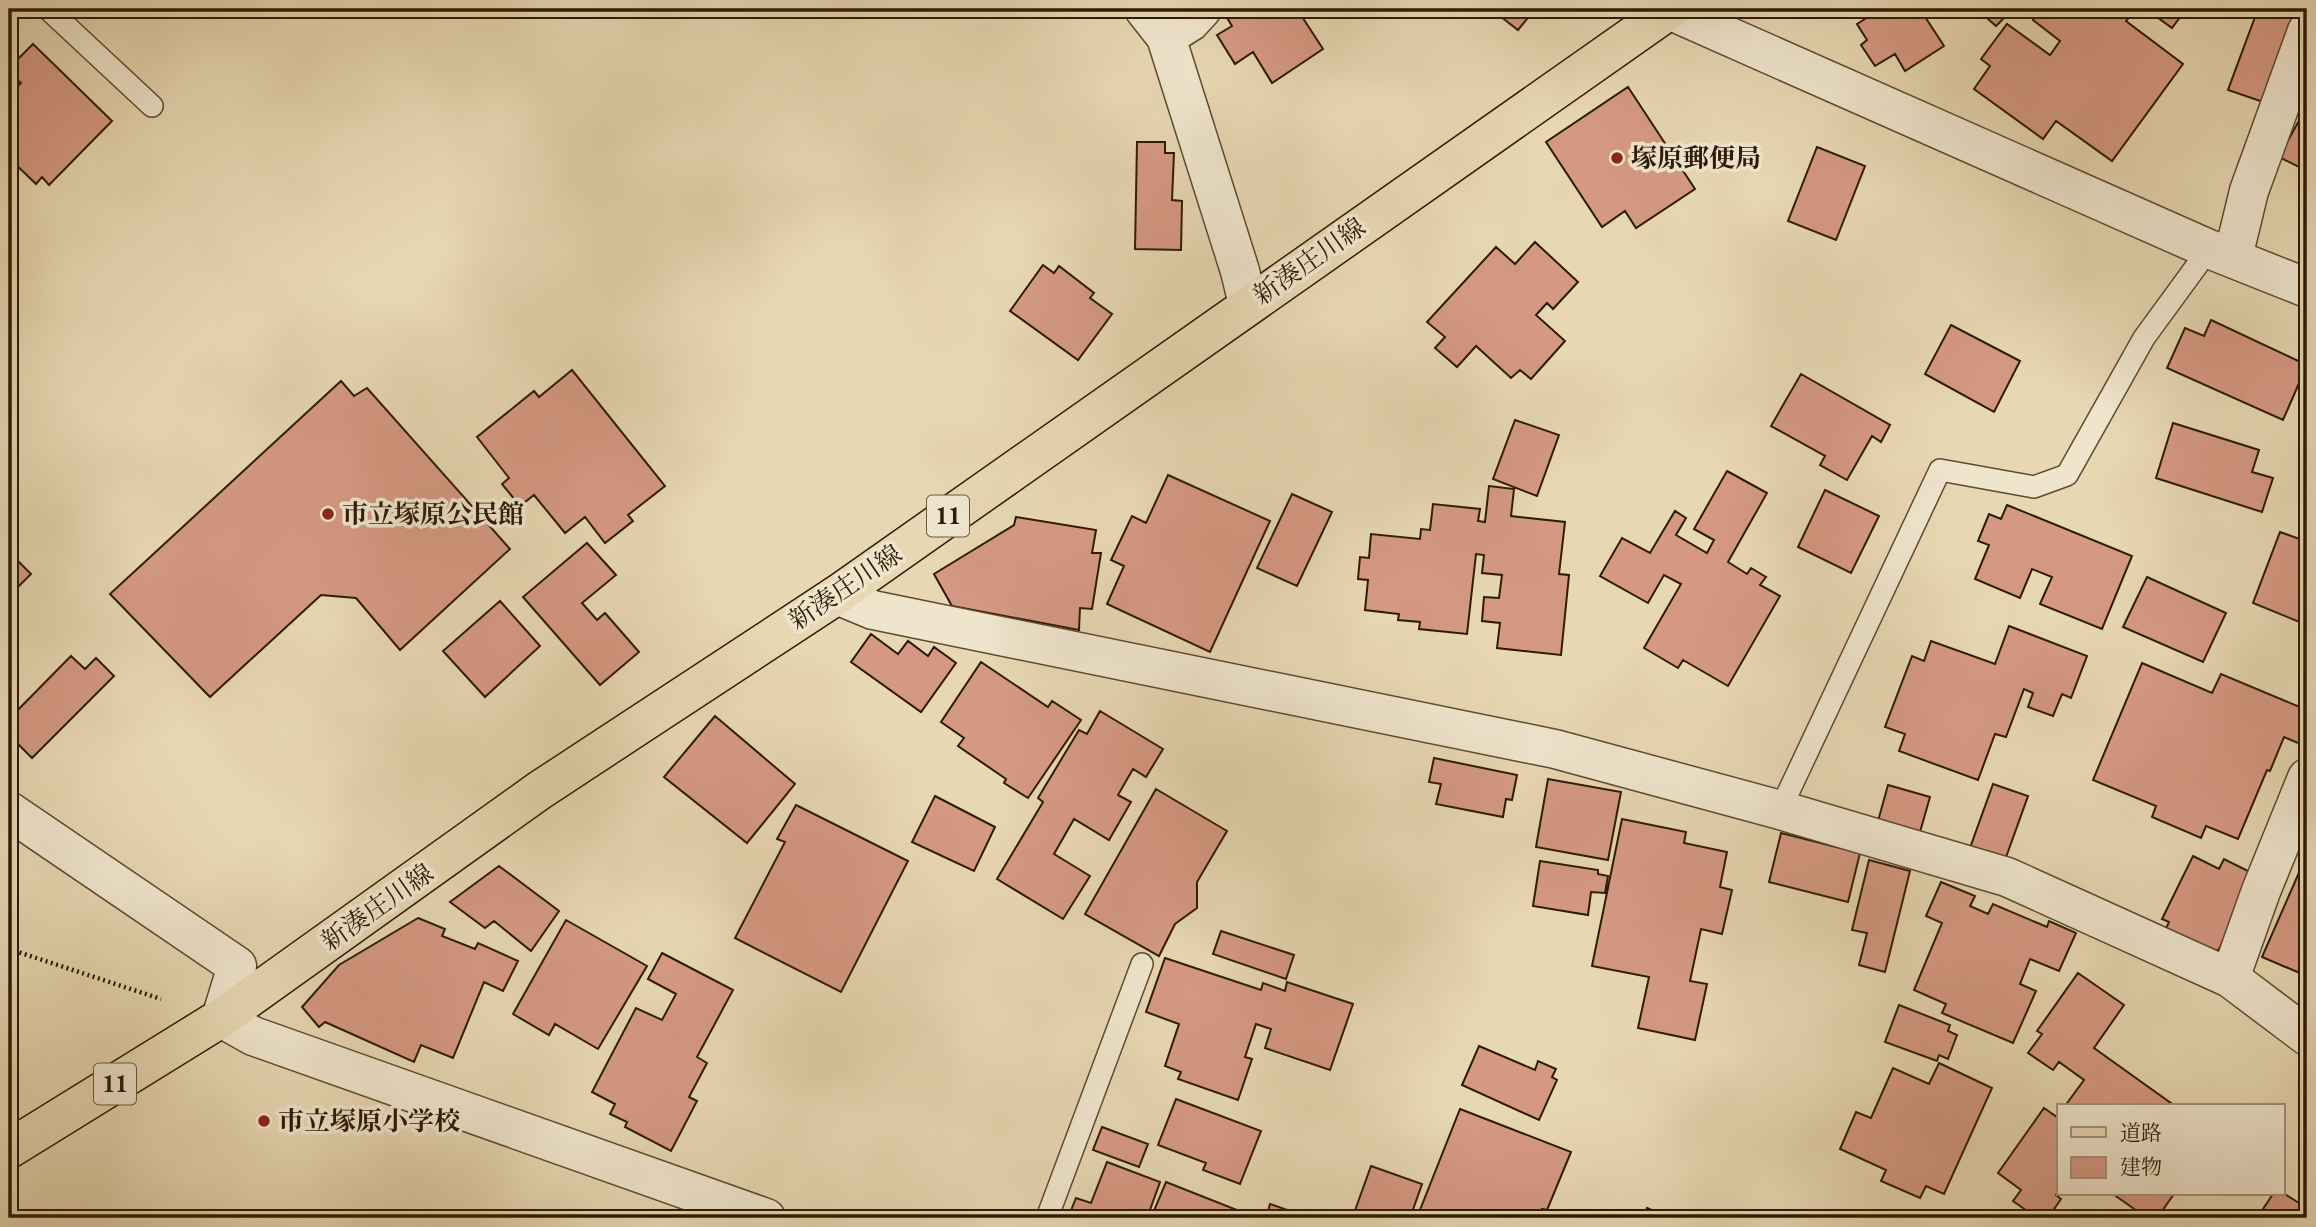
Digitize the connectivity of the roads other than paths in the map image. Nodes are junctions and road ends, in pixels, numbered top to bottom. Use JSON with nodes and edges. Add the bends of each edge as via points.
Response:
{"nodes":[{"id":1,"x":48,"y":9,"type":"edge"},
{"id":2,"x":1202,"y":9,"type":"edge"},
{"id":3,"x":1670,"y":9,"type":"edge"},
{"id":4,"x":1155,"y":23,"type":"edge"},
{"id":5,"x":2307,"y":31,"type":"edge"},
{"id":6,"x":152,"y":106,"type":"dead end"},
{"id":7,"x":2221,"y":253,"type":"junction"},
{"id":8,"x":2307,"y":288,"type":"edge"},
{"id":9,"x":1248,"y":304,"type":"junction"},
{"id":10,"x":837,"y":595,"type":"junction"},
{"id":11,"x":2307,"y":778,"type":"edge"},
{"id":12,"x":1780,"y":810,"type":"junction"},
{"id":13,"x":9,"y":811,"type":"edge"},
{"id":14,"x":1142,"y":964,"type":"dead end"},
{"id":15,"x":2230,"y":978,"type":"junction"},
{"id":16,"x":206,"y":1028,"type":"junction"},
{"id":17,"x":2307,"y":1036,"type":"edge"},
{"id":18,"x":9,"y":1149,"type":"edge"},
{"id":19,"x":766,"y":1218,"type":"edge"},
{"id":20,"x":1047,"y":1218,"type":"edge"}],
"edges":[{"from":1,"to":6,"type":"lane"},
{"from":2,"to":4,"type":"street","via":[[1190,22]]},
{"from":3,"to":7,"type":"street"},
{"from":3,"to":9,"type":"main road","name":"新湊庄川線","number":"11"},
{"from":4,"to":9,"type":"street"},
{"from":5,"to":7,"type":"street","via":[[2249,191]]},
{"from":7,"to":8,"type":"street"},
{"from":7,"to":12,"type":"lane","via":[[2144,338],[2067,475],[2034,487],[1940,470]]},
{"from":9,"to":10,"type":"main road","name":"新湊庄川線","number":"11"},
{"from":10,"to":12,"type":"street","via":[[873,610],[1555,749]]},
{"from":10,"to":16,"type":"main road","name":"新湊庄川線","number":"11","via":[[540,790]]},
{"from":11,"to":15,"type":"street"},
{"from":12,"to":15,"type":"street","via":[[2007,877]]},
{"from":13,"to":16,"type":"street","via":[[237,966]]},
{"from":14,"to":20,"type":"lane"},
{"from":15,"to":17,"type":"street"},
{"from":16,"to":18,"type":"main road","name":"新湊庄川線","number":"11"},
{"from":16,"to":19,"type":"street","via":[[253,1036]]}]}
